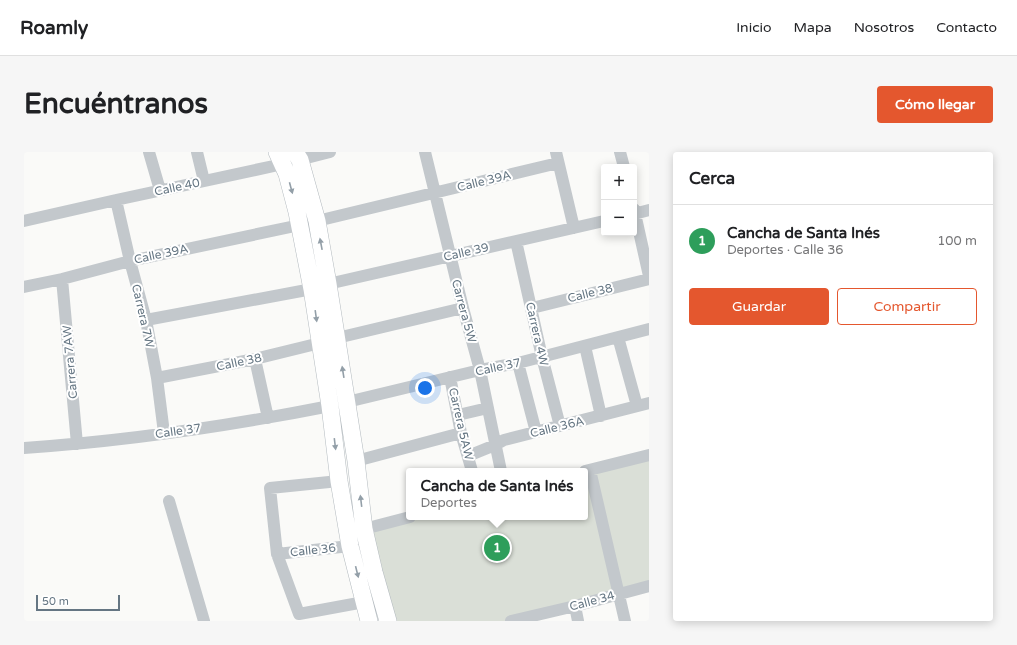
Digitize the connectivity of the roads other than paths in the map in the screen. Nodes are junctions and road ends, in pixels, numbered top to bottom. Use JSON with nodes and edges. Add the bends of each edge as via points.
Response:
{"nodes":[{"id":1,"x":149,"y":152,"type":"edge"},
{"id":2,"x":197,"y":152,"type":"edge"},
{"id":3,"x":330,"y":152,"type":"edge"},
{"id":4,"x":425,"y":152,"type":"edge"},
{"id":5,"x":620,"y":152,"type":"edge"},
{"id":6,"x":297,"y":156,"type":"edge"},
{"id":7,"x":557,"y":157,"type":"edge"},
{"id":8,"x":280,"y":158,"type":"edge"},
{"id":9,"x":623,"y":164,"type":"edge"},
{"id":10,"x":204,"y":181,"type":"junction"},
{"id":11,"x":160,"y":190,"type":"junction"},
{"id":12,"x":435,"y":192,"type":"junction"},
{"id":13,"x":116,"y":200,"type":"junction"},
{"id":14,"x":649,"y":210,"type":"edge"},
{"id":15,"x":637,"y":212,"type":"edge"},
{"id":16,"x":24,"y":221,"type":"edge"},
{"id":17,"x":317,"y":221,"type":"junction"},
{"id":18,"x":601,"y":222,"type":"edge"},
{"id":19,"x":300,"y":225,"type":"junction"},
{"id":20,"x":637,"y":225,"type":"edge"},
{"id":21,"x":574,"y":228,"type":"junction"},
{"id":22,"x":516,"y":241,"type":"junction"},
{"id":23,"x":450,"y":256,"type":"junction"},
{"id":24,"x":130,"y":261,"type":"junction"},
{"id":25,"x":649,"y":276,"type":"edge"},
{"id":26,"x":62,"y":279,"type":"junction"},
{"id":27,"x":649,"y":279,"type":"edge"},
{"id":28,"x":328,"y":284,"type":"junction"},
{"id":29,"x":24,"y":287,"type":"edge"},
{"id":30,"x":312,"y":289,"type":"junction"},
{"id":31,"x":463,"y":308,"type":"junction"},
{"id":32,"x":532,"y":308,"type":"junction"},
{"id":33,"x":146,"y":320,"type":"junction"},
{"id":34,"x":649,"y":329,"type":"edge"},
{"id":35,"x":618,"y":337,"type":"junction"},
{"id":36,"x":337,"y":338,"type":"junction"},
{"id":37,"x":320,"y":343,"type":"junction"},
{"id":38,"x":585,"y":346,"type":"junction"},
{"id":39,"x":542,"y":357,"type":"junction"},
{"id":40,"x":255,"y":359,"type":"junction"},
{"id":41,"x":518,"y":363,"type":"junction"},
{"id":42,"x":480,"y":370,"type":"junction"},
{"id":43,"x":450,"y":377,"type":"junction"},
{"id":44,"x":157,"y":378,"type":"junction"},
{"id":45,"x":347,"y":402,"type":"junction"},
{"id":46,"x":649,"y":403,"type":"edge"},
{"id":47,"x":330,"y":406,"type":"junction"},
{"id":48,"x":637,"y":406,"type":"junction"},
{"id":49,"x":488,"y":408,"type":"junction"},
{"id":50,"x":458,"y":415,"type":"junction"},
{"id":51,"x":601,"y":416,"type":"junction"},
{"id":52,"x":268,"y":418,"type":"junction"},
{"id":53,"x":560,"y":426,"type":"junction"},
{"id":54,"x":536,"y":432,"type":"junction"},
{"id":55,"x":164,"y":433,"type":"junction"},
{"id":56,"x":461,"y":433,"type":"junction"},
{"id":57,"x":77,"y":444,"type":"junction"},
{"id":58,"x":495,"y":445,"type":"junction"},
{"id":59,"x":24,"y":448,"type":"edge"},
{"id":60,"x":649,"y":455,"type":"edge"},
{"id":61,"x":468,"y":456,"type":"junction"},
{"id":62,"x":356,"y":462,"type":"junction"},
{"id":63,"x":471,"y":468,"type":"edge"},
{"id":64,"x":500,"y":468,"type":"edge"},
{"id":65,"x":588,"y":470,"type":"edge"},
{"id":66,"x":588,"y":474,"type":"edge"},
{"id":67,"x":339,"y":482,"type":"junction"},
{"id":68,"x":169,"y":501,"type":"dead end"},
{"id":69,"x":406,"y":518,"type":"edge"},
{"id":70,"x":364,"y":529,"type":"junction"},
{"id":71,"x":350,"y":546,"type":"junction"},
{"id":72,"x":277,"y":554,"type":"junction"},
{"id":73,"x":649,"y":586,"type":"edge"},
{"id":74,"x":618,"y":595,"type":"junction"},
{"id":75,"x":364,"y":602,"type":"junction"},
{"id":76,"x":574,"y":606,"type":"junction"},
{"id":77,"x":532,"y":619,"type":"edge"},
{"id":78,"x":204,"y":621,"type":"edge"},
{"id":79,"x":369,"y":621,"type":"edge"},
{"id":80,"x":388,"y":621,"type":"edge"},
{"id":81,"x":511,"y":621,"type":"edge"},
{"id":82,"x":578,"y":621,"type":"edge"},
{"id":83,"x":625,"y":621,"type":"edge"}],
"edges":[{"from":1,"to":11,"type":"street"},
{"from":2,"to":10,"type":"street"},
{"from":3,"to":6,"type":"street","name":"Calle 40"},
{"from":4,"to":12,"type":"street","name":"Carrera 5W"},
{"from":5,"to":9,"type":"street"},
{"from":6,"to":8,"type":"street","name":"Calle 40"},
{"from":6,"to":17,"type":"main road"},
{"from":7,"to":12,"type":"street","name":"Calle 39A"},
{"from":7,"to":21,"type":"street"},
{"from":8,"to":10,"type":"street","name":"Calle 40"},
{"from":8,"to":19,"type":"main road","one_way":true,"via":[[287,174]]},
{"from":10,"to":11,"type":"street","name":"Calle 40"},
{"from":11,"to":13,"type":"street","name":"Calle 40"},
{"from":12,"to":17,"type":"street","name":"Calle 39A"},
{"from":12,"to":23,"type":"street","name":"Carrera 5W"},
{"from":13,"to":16,"type":"street","name":"Calle 40"},
{"from":13,"to":24,"type":"street","name":"Carrera 7W"},
{"from":14,"to":15,"type":"street"},
{"from":28,"to":17,"type":"main road","one_way":true},
{"from":18,"to":21,"type":"street","name":"Calle 39"},
{"from":19,"to":24,"type":"street","name":"Calle 39A"},
{"from":19,"to":30,"type":"main road"},
{"from":20,"to":25,"type":"street"},
{"from":21,"to":22,"type":"street","name":"Calle 39"},
{"from":22,"to":23,"type":"street","name":"Calle 39"},
{"from":22,"to":32,"type":"street","name":"Carrera 4W"},
{"from":23,"to":28,"type":"street","name":"Calle 39"},
{"from":23,"to":31,"type":"street","name":"Carrera 5W"},
{"from":24,"to":26,"type":"street","name":"Calle 39A"},
{"from":24,"to":33,"type":"street","name":"Carrera 7W"},
{"from":26,"to":29,"type":"street","name":"Calle 39A"},
{"from":26,"to":57,"type":"street","name":"Carrera 7AW"},
{"from":27,"to":32,"type":"street","name":"Calle 38"},
{"from":28,"to":36,"type":"main road"},
{"from":30,"to":33,"type":"street"},
{"from":30,"to":37,"type":"main road","one_way":true},
{"from":31,"to":36,"type":"street"},
{"from":31,"to":42,"type":"street","name":"Carrera 5W"},
{"from":32,"to":39,"type":"street","name":"Carrera 4W"},
{"from":33,"to":44,"type":"street","name":"Carrera 7W"},
{"from":34,"to":35,"type":"street","name":"Calle 37"},
{"from":35,"to":38,"type":"street","name":"Calle 37"},
{"from":35,"to":48,"type":"street"},
{"from":45,"to":36,"type":"main road","one_way":true},
{"from":37,"to":40,"type":"street","name":"Calle 38"},
{"from":37,"to":47,"type":"main road"},
{"from":38,"to":39,"type":"street","name":"Calle 37"},
{"from":38,"to":51,"type":"street"},
{"from":39,"to":41,"type":"street","name":"Calle 37"},
{"from":39,"to":53,"type":"street","name":"Carrera 4W"},
{"from":40,"to":44,"type":"street","name":"Calle 38"},
{"from":40,"to":52,"type":"street"},
{"from":41,"to":42,"type":"street","name":"Calle 37"},
{"from":41,"to":54,"type":"street"},
{"from":42,"to":43,"type":"street","name":"Calle 37"},
{"from":42,"to":49,"type":"street","name":"Carrera 5W"},
{"from":43,"to":45,"type":"street","name":"Calle 37"},
{"from":43,"to":50,"type":"street","name":"Carrera 5AW"},
{"from":44,"to":55,"type":"street","name":"Carrera 7W"},
{"from":45,"to":62,"type":"main road"},
{"from":46,"to":48,"type":"street","name":"Calle 36A"},
{"from":47,"to":52,"type":"street","name":"Calle 37"},
{"from":47,"to":67,"type":"main road","one_way":true},
{"from":48,"to":51,"type":"street","name":"Calle 36A"},
{"from":49,"to":50,"type":"street"},
{"from":49,"to":58,"type":"street","name":"Carrera 5W"},
{"from":50,"to":56,"type":"street","name":"Carrera 5AW"},
{"from":51,"to":53,"type":"street","name":"Calle 36A"},
{"from":52,"to":55,"type":"street","name":"Calle 37"},
{"from":53,"to":54,"type":"street","name":"Calle 36A"},
{"from":54,"to":58,"type":"street","name":"Calle 36A","via":[[504,440]]},
{"from":55,"to":57,"type":"street","name":"Calle 37"},
{"from":56,"to":61,"type":"street","name":"Carrera 5AW"},
{"from":56,"to":62,"type":"street"},
{"from":57,"to":59,"type":"street","name":"Calle 37"},
{"from":58,"to":61,"type":"street","name":"Calle 36A"},
{"from":58,"to":64,"type":"street","name":"Carrera 5W"},
{"from":60,"to":65,"type":"street"},
{"from":61,"to":63,"type":"street","name":"Carrera 5AW"},
{"from":70,"to":62,"type":"main road","one_way":true},
{"from":66,"to":74,"type":"street"},
{"from":67,"to":71,"type":"main road"},
{"from":67,"to":72,"type":"street","via":[[270,488]]},
{"from":68,"to":78,"type":"street"},
{"from":69,"to":70,"type":"street"},
{"from":70,"to":80,"type":"main road"},
{"from":71,"to":72,"type":"street","name":"Calle 36"},
{"from":71,"to":75,"type":"main road","one_way":true},
{"from":72,"to":75,"type":"street","via":[[299,614]]},
{"from":73,"to":74,"type":"street","name":"Calle 34"},
{"from":74,"to":76,"type":"street","name":"Calle 34"},
{"from":74,"to":83,"type":"street"},
{"from":75,"to":79,"type":"main road"},
{"from":76,"to":77,"type":"street","name":"Calle 34"},
{"from":76,"to":82,"type":"street"},
{"from":77,"to":81,"type":"street","name":"Calle 34"}]}
